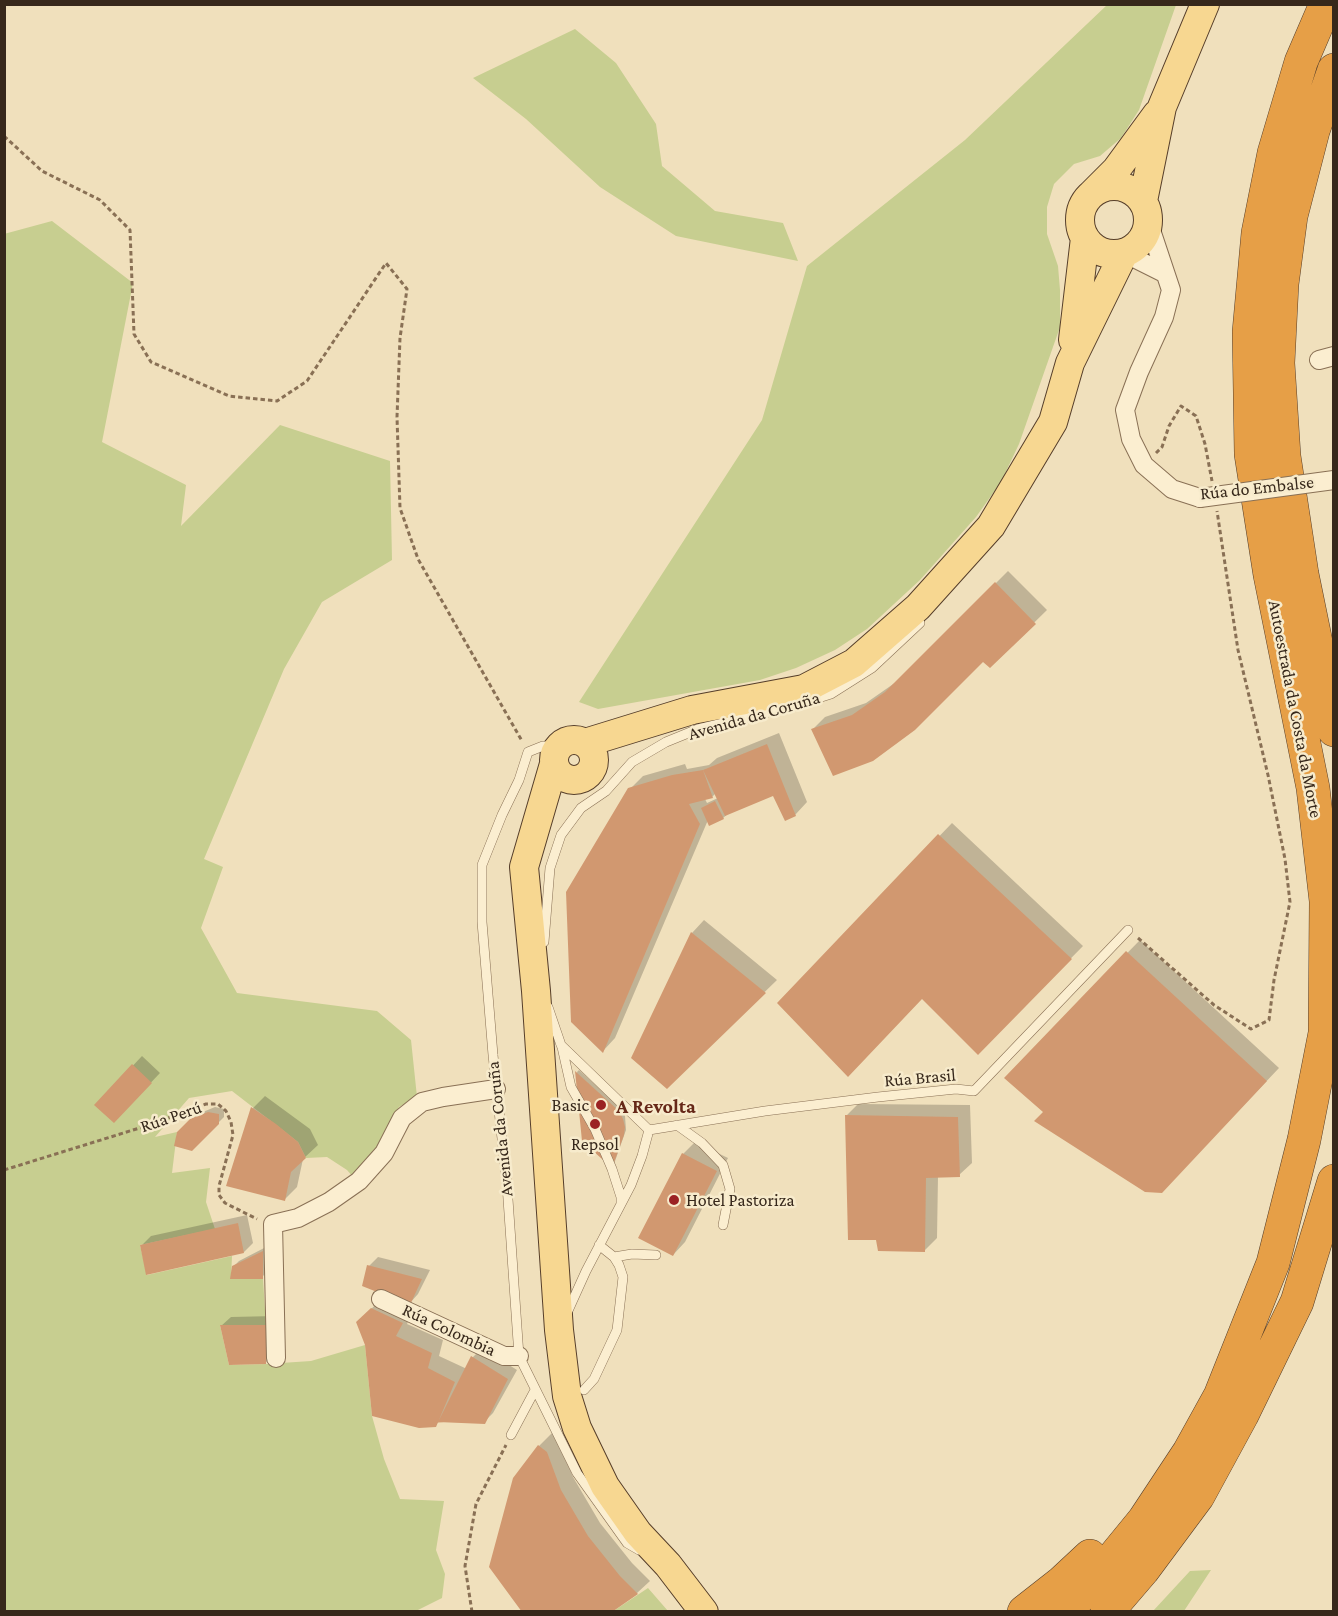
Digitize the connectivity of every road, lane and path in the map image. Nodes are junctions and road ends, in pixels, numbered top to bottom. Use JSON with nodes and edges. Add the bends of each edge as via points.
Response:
{"nodes":[{"id":1,"x":1205,"y":4,"type":"edge"},
{"id":2,"x":1326,"y":4,"type":"edge"},
{"id":3,"x":1334,"y":70,"type":"edge"},
{"id":4,"x":1162,"y":107,"type":"junction"},
{"id":5,"x":4,"y":136,"type":"edge"},
{"id":6,"x":1086,"y":199,"type":"junction"},
{"id":7,"x":1146,"y":211,"type":"junction"},
{"id":8,"x":1085,"y":238,"type":"junction"},
{"id":9,"x":1124,"y":253,"type":"junction"},
{"id":10,"x":1164,"y":273,"type":"junction"},
{"id":11,"x":1070,"y":363,"type":"junction"},
{"id":12,"x":1053,"y":422,"type":"junction"},
{"id":13,"x":1144,"y":465,"type":"junction"},
{"id":14,"x":1038,"y":469,"type":"dead end"},
{"id":15,"x":1334,"y":480,"type":"edge"},
{"id":16,"x":1210,"y":497,"type":"junction"},
{"id":17,"x":928,"y":615,"type":"dead end"},
{"id":18,"x":1334,"y":729,"type":"edge"},
{"id":19,"x":528,"y":752,"type":"junction"},
{"id":20,"x":573,"y":758,"type":"junction"},
{"id":21,"x":525,"y":877,"type":"junction"},
{"id":22,"x":1128,"y":930,"type":"joint"},
{"id":23,"x":547,"y":1002,"type":"junction"},
{"id":24,"x":561,"y":1045,"type":"junction"},
{"id":25,"x":496,"y":1089,"type":"junction"},
{"id":26,"x":677,"y":1125,"type":"junction"},
{"id":27,"x":649,"y":1130,"type":"junction"},
{"id":28,"x":4,"y":1170,"type":"edge"},
{"id":29,"x":1334,"y":1180,"type":"edge"},
{"id":30,"x":621,"y":1206,"type":"junction"},
{"id":31,"x":273,"y":1224,"type":"junction"},
{"id":32,"x":723,"y":1225,"type":"dead end"},
{"id":33,"x":599,"y":1245,"type":"junction"},
{"id":34,"x":656,"y":1256,"type":"dead end"},
{"id":35,"x":614,"y":1257,"type":"junction"},
{"id":36,"x":381,"y":1299,"type":"dead end"},
{"id":37,"x":559,"y":1330,"type":"junction"},
{"id":38,"x":1241,"y":1345,"type":"junction"},
{"id":39,"x":519,"y":1356,"type":"junction"},
{"id":40,"x":276,"y":1358,"type":"dead end"},
{"id":41,"x":535,"y":1390,"type":"junction"},
{"id":42,"x":584,"y":1390,"type":"dead end"},
{"id":43,"x":511,"y":1435,"type":"joint"},
{"id":44,"x":668,"y":1565,"type":"junction"},
{"id":45,"x":472,"y":1611,"type":"edge"},
{"id":46,"x":704,"y":1611,"type":"edge"},
{"id":47,"x":722,"y":1611,"type":"edge"},
{"id":48,"x":1024,"y":1611,"type":"edge"},
{"id":49,"x":1066,"y":1611,"type":"edge"},
{"id":50,"x":1107,"y":1611,"type":"edge"}],
"edges":[{"from":1,"to":4,"type":"main road"},
{"from":2,"to":38,"type":"highway","name":"Autoestrada da Costa da Morte","via":[[1301,62],[1274,153],[1258,233],[1249,332],[1251,453],[1270,575],[1313,788],[1326,901],[1325,1033],[1304,1140],[1273,1263]]},
{"from":3,"to":18,"type":"highway","name":"Autoestrada da Costa da Morte","via":[[1313,130],[1291,216],[1278,363],[1284,456],[1302,574]]},
{"from":4,"to":6,"type":"main road","via":[[1116,170]]},
{"from":4,"to":7,"type":"main road"},
{"from":5,"to":19,"type":"path","via":[[42,171],[100,200],[130,230],[134,334],[151,362],[229,396],[277,401],[307,381],[386,263],[408,289],[400,338],[397,417],[400,508],[418,559]]},
{"from":6,"to":7,"type":"main road","via":[[1115,185],[1136,193]]},
{"from":6,"to":8,"type":"main road","via":[[1080,218]]},
{"from":7,"to":9,"type":"main road","via":[[1146,231],[1141,241]]},
{"from":7,"to":10,"type":"street","name":"Rúa do Embalse"},
{"from":8,"to":9,"type":"main road","via":[[1098,250]]},
{"from":8,"to":11,"type":"main road","name":"Avenida da Coruña"},
{"from":9,"to":10,"type":"street"},
{"from":9,"to":11,"type":"main road","name":"Avenida da Coruña"},
{"from":10,"to":13,"type":"street","name":"Rúa do Embalse","via":[[1171,290],[1164,317],[1125,410],[1131,439]]},
{"from":11,"to":12,"type":"main road","name":"Avenida da Coruña"},
{"from":12,"to":14,"type":"lane","name":"Avenida da Coruña"},
{"from":12,"to":20,"type":"main road","name":"Avenida da Coruña","via":[[991,526],[918,607],[854,663],[804,689],[692,710]]},
{"from":13,"to":16,"type":"street","name":"Rúa do Embalse","via":[[1172,489]]},
{"from":13,"to":16,"type":"path","via":[[1162,447],[1181,406],[1196,416],[1205,444]]},
{"from":15,"to":16,"type":"street","name":"Rúa do Embalse","bridge":true},
{"from":16,"to":22,"type":"path","via":[[1238,650],[1285,859],[1290,902],[1269,1020],[1251,1029],[1214,1005]]},
{"from":17,"to":23,"type":"lane","name":"Avenida da Coruña","via":[[872,668],[831,694],[698,729],[666,742],[632,762],[606,791],[581,808],[561,835],[550,868],[543,966]]},
{"from":19,"to":20,"type":"lane","name":"Avenida da Coruña","via":[[556,746]]},
{"from":19,"to":25,"type":"lane","name":"Avenida da Coruña","via":[[482,865],[482,922]]},
{"from":20,"to":21,"type":"main road","name":"Avenida da Coruña"},
{"from":21,"to":23,"type":"lane","name":"Avenida da Coruña"},
{"from":21,"to":37,"type":"main road","name":"Avenida da Coruña"},
{"from":22,"to":26,"type":"lane","name":"Rúa Brasil","via":[[974,1091],[956,1089],[878,1097]]},
{"from":23,"to":24,"type":"lane","name":"Avenida da Coruña"},
{"from":24,"to":27,"type":"lane","name":"Avenida da Coruña"},
{"from":24,"to":30,"type":"lane","via":[[572,1087],[612,1169]]},
{"from":25,"to":31,"type":"street","via":[[422,1102],[402,1118],[384,1154],[360,1181],[298,1218]]},
{"from":25,"to":39,"type":"lane","name":"Avenida da Coruña"},
{"from":26,"to":27,"type":"lane","name":"Rúa Brasil"},
{"from":26,"to":32,"type":"lane","via":[[723,1165],[730,1189]]},
{"from":27,"to":30,"type":"lane"},
{"from":28,"to":31,"type":"path","name":"Rúa Perú","via":[[206,1104],[218,1104],[231,1122],[232,1135],[219,1195],[225,1203]]},
{"from":29,"to":50,"type":"highway","via":[[1298,1302],[1242,1415],[1198,1496]]},
{"from":30,"to":33,"type":"lane"},
{"from":31,"to":40,"type":"street"},
{"from":33,"to":35,"type":"lane"},
{"from":33,"to":37,"type":"lane"},
{"from":34,"to":35,"type":"lane"},
{"from":35,"to":42,"type":"lane","via":[[623,1277],[617,1330],[594,1379]]},
{"from":36,"to":39,"type":"street","name":"Rúa Colombia","via":[[504,1356]]},
{"from":37,"to":44,"type":"main road","name":"Avenida da Coruña","via":[[567,1396],[577,1428],[605,1486],[638,1533]]},
{"from":38,"to":48,"type":"highway","via":[[1130,1511],[1070,1575]]},
{"from":38,"to":49,"type":"highway","name":"Autoestrada da Costa da Morte","via":[[1220,1396],[1189,1452],[1144,1520]]},
{"from":39,"to":41,"type":"lane","name":"Avenida da Coruña"},
{"from":41,"to":43,"type":"lane"},
{"from":41,"to":44,"type":"lane","name":"Avenida da Coruña","via":[[577,1473],[627,1543]]},
{"from":43,"to":45,"type":"path","via":[[476,1504],[465,1566]]},
{"from":44,"to":46,"type":"main road"},
{"from":44,"to":47,"type":"main road"}]}
